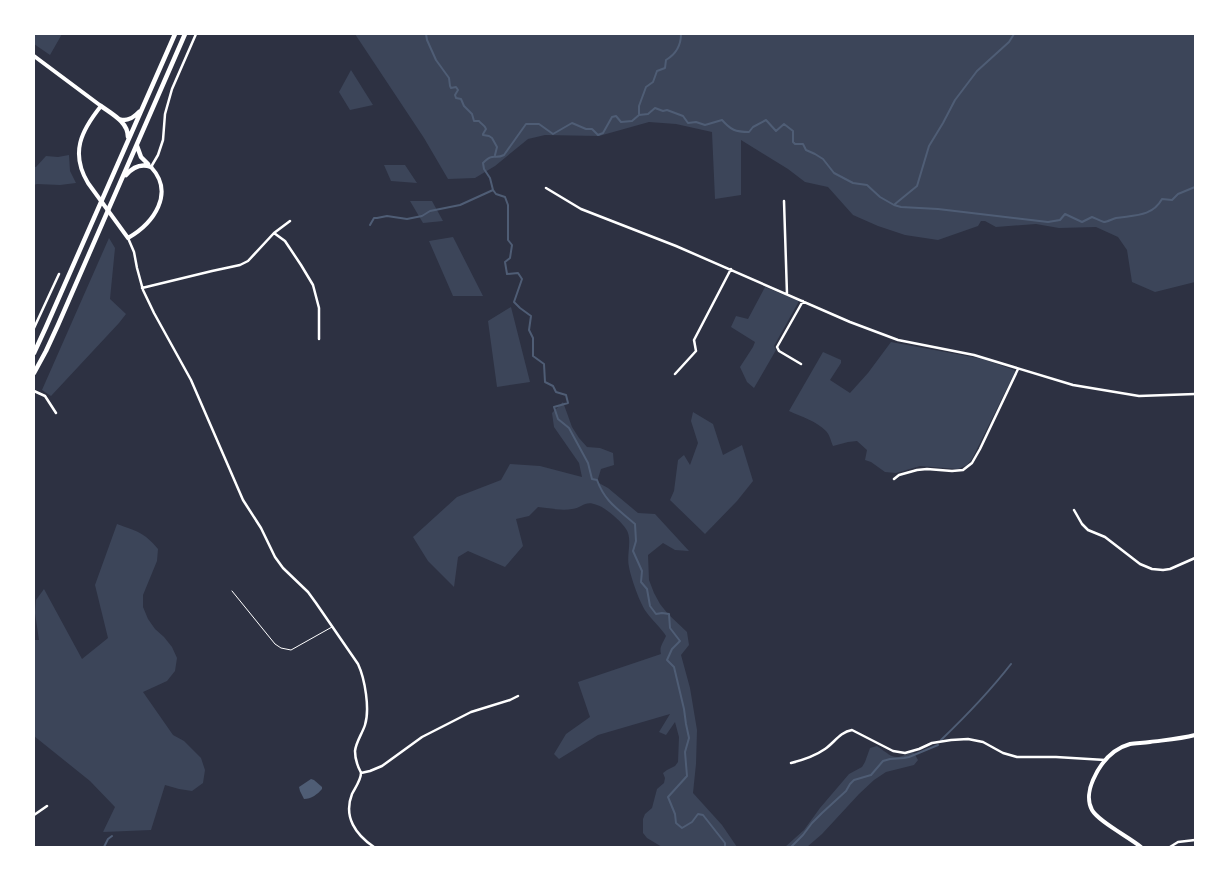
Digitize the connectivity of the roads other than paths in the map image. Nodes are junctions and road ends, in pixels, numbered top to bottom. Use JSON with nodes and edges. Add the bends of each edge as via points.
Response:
{"nodes":[{"id":1,"x":175,"y":34,"type":"edge"},
{"id":2,"x":185,"y":34,"type":"edge"},
{"id":3,"x":196,"y":34,"type":"edge"},
{"id":4,"x":34,"y":56,"type":"edge"},
{"id":5,"x":101,"y":106,"type":"junction"},
{"id":6,"x":142,"y":107,"type":"junction"},
{"id":7,"x":118,"y":119,"type":"junction"},
{"id":8,"x":128,"y":141,"type":"junction"},
{"id":9,"x":137,"y":145,"type":"junction"},
{"id":10,"x":151,"y":167,"type":"junction"},
{"id":11,"x":121,"y":180,"type":"junction"},
{"id":12,"x":546,"y":188,"type":"dead end"},
{"id":13,"x":784,"y":201,"type":"dead end"},
{"id":14,"x":290,"y":221,"type":"dead end"},
{"id":15,"x":274,"y":233,"type":"junction"},
{"id":16,"x":128,"y":238,"type":"junction"},
{"id":17,"x":731,"y":269,"type":"junction"},
{"id":18,"x":59,"y":274,"type":"dead end"},
{"id":19,"x":142,"y":288,"type":"junction"},
{"id":20,"x":787,"y":294,"type":"junction"},
{"id":21,"x":803,"y":301,"type":"junction"},
{"id":22,"x":34,"y":328,"type":"edge"},
{"id":23,"x":319,"y":339,"type":"dead end"},
{"id":24,"x":34,"y":353,"type":"edge"},
{"id":25,"x":802,"y":364,"type":"dead end"},
{"id":26,"x":1018,"y":369,"type":"junction"},
{"id":27,"x":34,"y":373,"type":"edge"},
{"id":28,"x":675,"y":374,"type":"dead end"},
{"id":29,"x":34,"y":391,"type":"edge"},
{"id":30,"x":1195,"y":394,"type":"edge"},
{"id":31,"x":56,"y":413,"type":"dead end"},
{"id":32,"x":894,"y":479,"type":"dead end"},
{"id":33,"x":1074,"y":510,"type":"dead end"},
{"id":34,"x":1195,"y":558,"type":"edge"},
{"id":35,"x":232,"y":590,"type":"dead end"},
{"id":36,"x":332,"y":626,"type":"junction"},
{"id":37,"x":518,"y":696,"type":"dead end"},
{"id":38,"x":1195,"y":735,"type":"edge"},
{"id":39,"x":1105,"y":760,"type":"junction"},
{"id":40,"x":791,"y":763,"type":"dead end"},
{"id":41,"x":361,"y":772,"type":"junction"},
{"id":42,"x":47,"y":806,"type":"dead end"},
{"id":43,"x":34,"y":815,"type":"edge"},
{"id":44,"x":1195,"y":840,"type":"edge"},
{"id":45,"x":374,"y":847,"type":"edge"},
{"id":46,"x":1141,"y":847,"type":"edge"},
{"id":47,"x":1170,"y":847,"type":"edge"}],
"edges":[{"from":1,"to":6,"type":"highway"},
{"from":2,"to":9,"type":"highway"},
{"from":3,"to":10,"type":"street","via":[[172,89],[165,114],[163,140]]},
{"from":4,"to":5,"type":"street"},
{"from":5,"to":7,"type":"highway"},
{"from":5,"to":16,"type":"street","via":[[82,136],[80,163],[91,187]]},
{"from":6,"to":7,"type":"highway","via":[[129,119]]},
{"from":6,"to":8,"type":"highway"},
{"from":7,"to":8,"type":"highway","via":[[127,127]]},
{"from":8,"to":24,"type":"highway"},
{"from":9,"to":10,"type":"highway","via":[[141,157]]},
{"from":9,"to":11,"type":"highway"},
{"from":10,"to":11,"type":"highway","via":[[135,167]]},
{"from":10,"to":16,"type":"street","via":[[161,182],[161,200],[150,220]]},
{"from":11,"to":27,"type":"highway","via":[[54,336]]},
{"from":12,"to":17,"type":"street","via":[[582,209]]},
{"from":13,"to":20,"type":"street"},
{"from":14,"to":15,"type":"street"},
{"from":15,"to":19,"type":"street","via":[[248,261],[240,265]]},
{"from":15,"to":23,"type":"street","via":[[285,240],[312,284],[319,308]]},
{"from":16,"to":19,"type":"street"},
{"from":17,"to":20,"type":"street"},
{"from":17,"to":28,"type":"street","via":[[694,340],[696,350]]},
{"from":18,"to":22,"type":"street"},
{"from":19,"to":36,"type":"street","via":[[191,380],[242,500],[275,557],[308,592]]},
{"from":20,"to":21,"type":"street"},
{"from":21,"to":25,"type":"street","via":[[777,347]]},
{"from":21,"to":26,"type":"street","via":[[898,340],[974,355]]},
{"from":26,"to":30,"type":"street","via":[[1139,396]]},
{"from":26,"to":32,"type":"street","via":[[972,463],[963,470],[917,470]]},
{"from":29,"to":31,"type":"street","via":[[46,396]]},
{"from":33,"to":34,"type":"street","via":[[1088,530],[1106,537],[1140,564],[1152,569],[1170,569]]},
{"from":35,"to":36,"type":"lane","via":[[281,648],[291,650]]},
{"from":36,"to":41,"type":"street","via":[[358,664],[364,683],[367,714],[355,754]]},
{"from":37,"to":41,"type":"street","via":[[471,712],[422,737],[382,766]]},
{"from":38,"to":39,"type":"street","via":[[1130,744]]},
{"from":39,"to":40,"type":"street","via":[[1017,757],[983,742],[968,740],[932,743],[905,753],[893,751],[852,730],[846,731],[812,757]]},
{"from":39,"to":46,"type":"street","via":[[1091,784],[1089,804],[1099,817]]},
{"from":41,"to":45,"type":"street","via":[[349,805],[351,818],[358,834]]},
{"from":42,"to":43,"type":"street"},
{"from":44,"to":47,"type":"street","via":[[1178,842]]}]}
